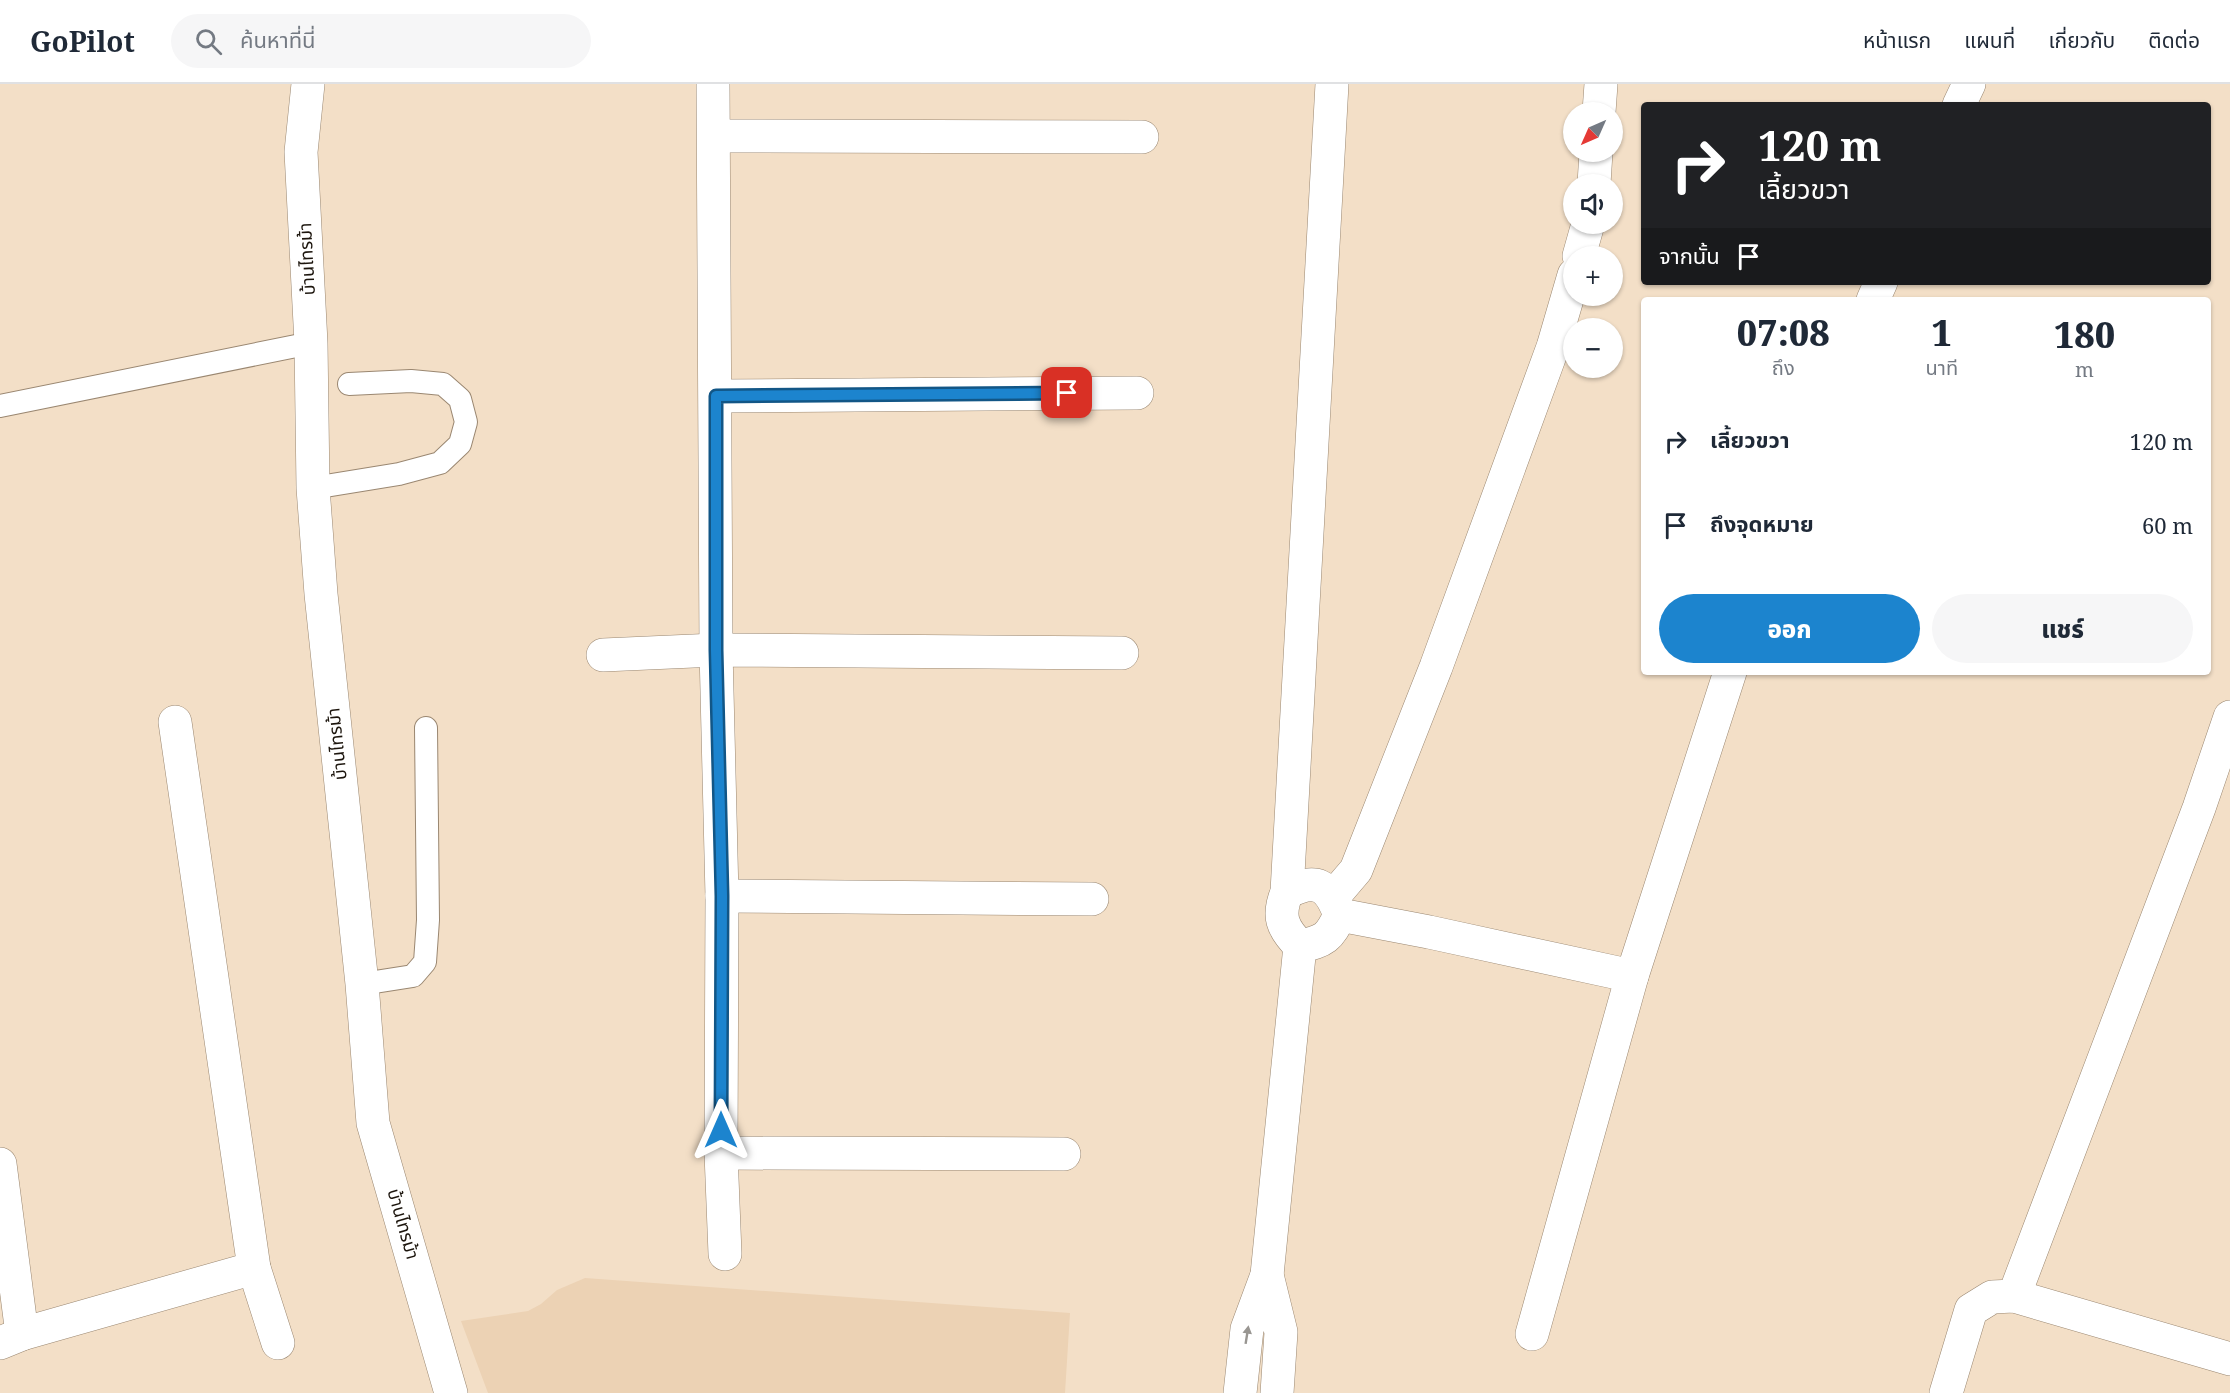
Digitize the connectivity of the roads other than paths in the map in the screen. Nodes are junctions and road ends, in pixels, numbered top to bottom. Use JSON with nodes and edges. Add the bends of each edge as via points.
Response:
{"nodes":[{"id":1,"x":308,"y":84,"type":"edge"},
{"id":2,"x":713,"y":84,"type":"edge"},
{"id":3,"x":1332,"y":84,"type":"edge"},
{"id":4,"x":1601,"y":84,"type":"edge"},
{"id":5,"x":1969,"y":84,"type":"edge"},
{"id":6,"x":1600,"y":102,"type":"edge"},
{"id":7,"x":1960,"y":102,"type":"edge"},
{"id":8,"x":714,"y":136,"type":"junction"},
{"id":9,"x":1142,"y":137,"type":"dead end"},
{"id":10,"x":1565,"y":306,"type":"edge"},
{"id":11,"x":311,"y":343,"type":"junction"},
{"id":12,"x":349,"y":384,"type":"dead end"},
{"id":13,"x":1137,"y":393,"type":"dead end"},
{"id":14,"x":716,"y":396,"type":"junction"},
{"id":15,"x":0,"y":406,"type":"edge"},
{"id":16,"x":313,"y":488,"type":"junction"},
{"id":17,"x":716,"y":650,"type":"junction"},
{"id":18,"x":1122,"y":653,"type":"dead end"},
{"id":19,"x":603,"y":655,"type":"dead end"},
{"id":20,"x":1729,"y":675,"type":"edge"},
{"id":21,"x":2230,"y":717,"type":"edge"},
{"id":22,"x":175,"y":722,"type":"dead end"},
{"id":23,"x":426,"y":728,"type":"dead end"},
{"id":24,"x":1287,"y":892,"type":"junction"},
{"id":25,"x":722,"y":896,"type":"junction"},
{"id":26,"x":1092,"y":899,"type":"dead end"},
{"id":27,"x":1337,"y":906,"type":"junction"},
{"id":28,"x":1300,"y":946,"type":"junction"},
{"id":29,"x":1632,"y":976,"type":"junction"},
{"id":30,"x":362,"y":984,"type":"junction"},
{"id":31,"x":721,"y":1153,"type":"junction"},
{"id":32,"x":1064,"y":1154,"type":"dead end"},
{"id":33,"x":0,"y":1164,"type":"edge"},
{"id":34,"x":725,"y":1254,"type":"dead end"},
{"id":35,"x":254,"y":1268,"type":"junction"},
{"id":36,"x":1267,"y":1275,"type":"junction"},
{"id":37,"x":2014,"y":1296,"type":"junction"},
{"id":38,"x":1532,"y":1334,"type":"dead end"},
{"id":39,"x":11,"y":1338,"type":"edge"},
{"id":40,"x":278,"y":1343,"type":"dead end"},
{"id":41,"x":2230,"y":1359,"type":"edge"},
{"id":42,"x":452,"y":1393,"type":"edge"},
{"id":43,"x":1240,"y":1393,"type":"edge"},
{"id":44,"x":1277,"y":1393,"type":"edge"},
{"id":45,"x":1946,"y":1393,"type":"edge"}],
"edges":[{"from":1,"to":11,"type":"street","name":"บ้านไทรม้า","via":[[302,152]]},
{"from":2,"to":8,"type":"street"},
{"from":3,"to":24,"type":"street"},
{"from":4,"to":6,"type":"street"},
{"from":5,"to":7,"type":"street"},
{"from":8,"to":9,"type":"street"},
{"from":8,"to":14,"type":"street"},
{"from":10,"to":27,"type":"street","via":[[1428,688],[1356,870]]},
{"from":11,"to":15,"type":"lane"},
{"from":11,"to":16,"type":"street","name":"บ้านไทรม้า"},
{"from":12,"to":16,"type":"lane","via":[[442,384],[460,399],[466,423],[460,444],[440,463]]},
{"from":13,"to":14,"type":"street"},
{"from":14,"to":17,"type":"street"},
{"from":16,"to":30,"type":"street","name":"บ้านไทรม้า"},
{"from":17,"to":18,"type":"street"},
{"from":17,"to":19,"type":"street"},
{"from":17,"to":25,"type":"street"},
{"from":20,"to":29,"type":"street"},
{"from":21,"to":37,"type":"street"},
{"from":22,"to":35,"type":"street"},
{"from":23,"to":30,"type":"lane","via":[[429,920],[425,962],[412,976]]},
{"from":24,"to":27,"type":"street","via":[[1304,884],[1316,884]]},
{"from":24,"to":28,"type":"street","via":[[1281,906],[1283,922]]},
{"from":25,"to":26,"type":"street"},
{"from":25,"to":31,"type":"street"},
{"from":27,"to":28,"type":"street","via":[[1333,930],[1320,942]]},
{"from":27,"to":29,"type":"street","via":[[1429,932]]},
{"from":28,"to":36,"type":"street"},
{"from":29,"to":38,"type":"street"},
{"from":30,"to":42,"type":"street","name":"บ้านไทรม้า","via":[[373,1123]]},
{"from":31,"to":32,"type":"street"},
{"from":31,"to":34,"type":"street"},
{"from":33,"to":39,"type":"street"},
{"from":35,"to":39,"type":"street"},
{"from":35,"to":40,"type":"street"},
{"from":43,"to":36,"type":"street","one_way":true,"via":[[1247,1329]]},
{"from":36,"to":44,"type":"street","via":[[1281,1332]]},
{"from":37,"to":41,"type":"street"},
{"from":37,"to":45,"type":"street","via":[[1992,1297],[1971,1310]]}]}
